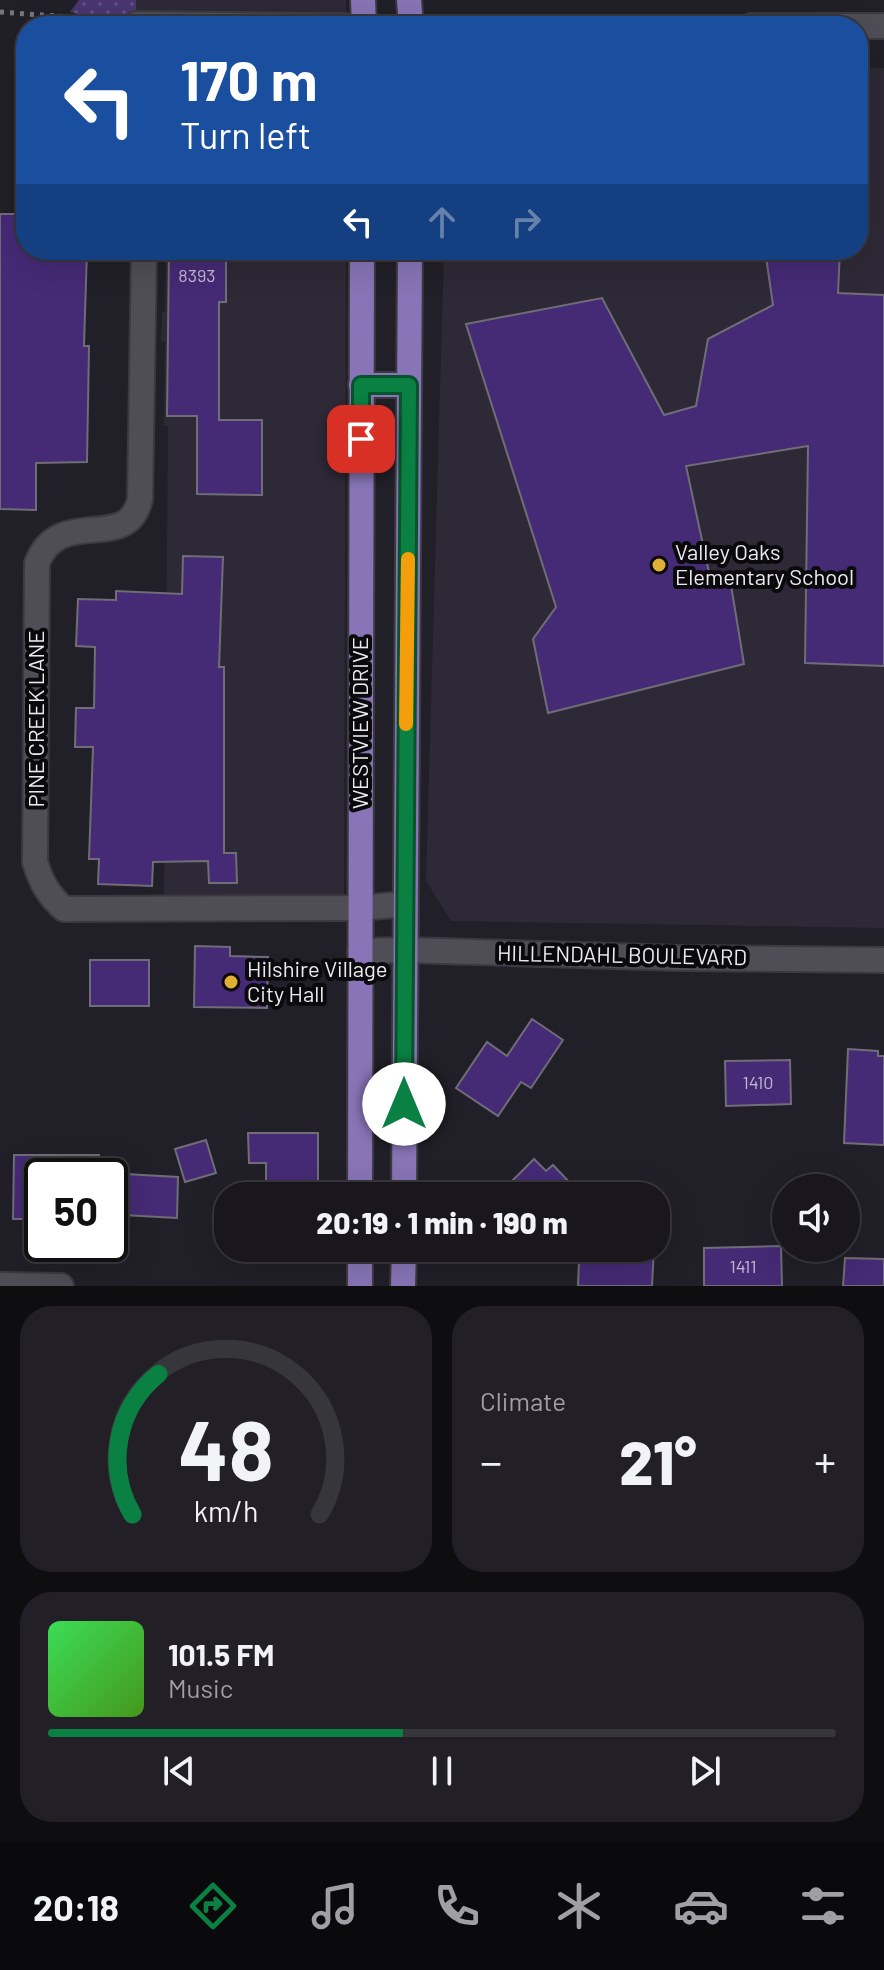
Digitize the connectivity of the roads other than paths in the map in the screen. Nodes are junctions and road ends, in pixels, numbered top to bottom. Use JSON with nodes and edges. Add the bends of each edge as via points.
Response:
{"nodes":[{"id":1,"x":144,"y":260,"type":"edge"},
{"id":2,"x":362,"y":260,"type":"edge"},
{"id":3,"x":410,"y":260,"type":"edge"},
{"id":4,"x":361,"y":385,"type":"junction"},
{"id":5,"x":409,"y":385,"type":"junction"},
{"id":6,"x":405,"y":904,"type":"junction"},
{"id":7,"x":359,"y":908,"type":"junction"},
{"id":8,"x":405,"y":950,"type":"junction"},
{"id":9,"x":360,"y":951,"type":"junction"},
{"id":10,"x":884,"y":960,"type":"edge"},
{"id":11,"x":360,"y":1182,"type":"edge"},
{"id":12,"x":404,"y":1182,"type":"edge"},
{"id":13,"x":360,"y":1262,"type":"edge"},
{"id":14,"x":404,"y":1262,"type":"edge"},
{"id":15,"x":0,"y":1285,"type":"edge"},
{"id":16,"x":61,"y":1286,"type":"edge"},
{"id":17,"x":360,"y":1286,"type":"edge"},
{"id":18,"x":403,"y":1286,"type":"edge"}],
"edges":[{"from":1,"to":7,"type":"street","name":"PINE CREEK LANE","via":[[138,510],[121,526],[66,532],[42,550],[37,563],[39,877],[64,909]]},
{"from":2,"to":4,"type":"main road","name":"WESTVIEW DRIVE"},
{"from":3,"to":5,"type":"main road","name":"WESTVIEW DRIVE"},
{"from":4,"to":5,"type":"main road"},
{"from":4,"to":7,"type":"main road","name":"WESTVIEW DRIVE"},
{"from":5,"to":6,"type":"main road","name":"WESTVIEW DRIVE"},
{"from":6,"to":7,"type":"street","name":"PINE CREEK LANE"},
{"from":6,"to":8,"type":"main road","name":"WESTVIEW DRIVE"},
{"from":7,"to":9,"type":"main road","name":"WESTVIEW DRIVE"},
{"from":8,"to":9,"type":"street","name":"HILLENDAHL BOULEVARD"},
{"from":8,"to":10,"type":"street","name":"HILLENDAHL BOULEVARD"},
{"from":8,"to":12,"type":"main road","name":"WESTVIEW DRIVE"},
{"from":9,"to":11,"type":"main road","name":"WESTVIEW DRIVE"},
{"from":13,"to":17,"type":"main road"},
{"from":14,"to":18,"type":"main road"},
{"from":15,"to":16,"type":"street"}]}
